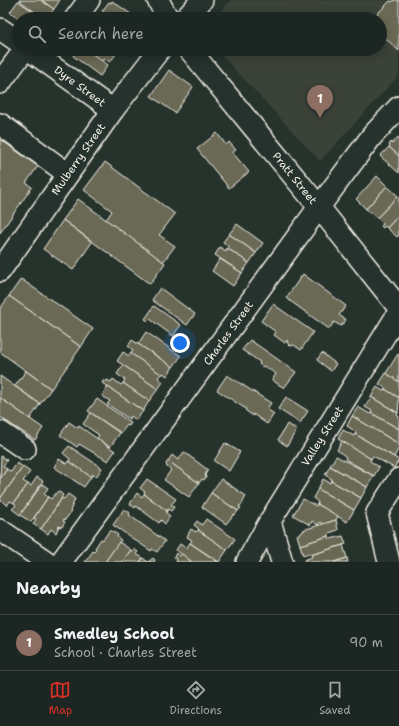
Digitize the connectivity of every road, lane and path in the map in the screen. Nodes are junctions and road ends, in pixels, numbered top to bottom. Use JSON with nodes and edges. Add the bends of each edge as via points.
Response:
{"nodes":[{"id":1,"x":89,"y":0,"type":"edge"},
{"id":2,"x":158,"y":0,"type":"edge"},
{"id":3,"x":202,"y":0,"type":"edge"},
{"id":4,"x":80,"y":12,"type":"edge"},
{"id":5,"x":164,"y":12,"type":"edge"},
{"id":6,"x":191,"y":12,"type":"edge"},
{"id":7,"x":0,"y":29,"type":"edge"},
{"id":8,"x":12,"y":37,"type":"edge"},
{"id":9,"x":20,"y":56,"type":"edge"},
{"id":10,"x":51,"y":56,"type":"edge"},
{"id":11,"x":154,"y":56,"type":"edge"},
{"id":12,"x":195,"y":56,"type":"edge"},
{"id":13,"x":0,"y":83,"type":"edge"},
{"id":14,"x":399,"y":107,"type":"edge"},
{"id":15,"x":112,"y":110,"type":"junction"},
{"id":16,"x":0,"y":124,"type":"edge"},
{"id":17,"x":68,"y":174,"type":"junction"},
{"id":18,"x":319,"y":207,"type":"junction"},
{"id":19,"x":0,"y":271,"type":"edge"},
{"id":20,"x":399,"y":308,"type":"edge"},
{"id":21,"x":399,"y":312,"type":"edge"},
{"id":22,"x":0,"y":432,"type":"edge"},
{"id":23,"x":25,"y":449,"type":"dead end"},
{"id":24,"x":399,"y":479,"type":"edge"},
{"id":25,"x":270,"y":521,"type":"junction"},
{"id":26,"x":0,"y":530,"type":"edge"},
{"id":27,"x":47,"y":562,"type":"edge"},
{"id":28,"x":61,"y":562,"type":"edge"},
{"id":29,"x":247,"y":562,"type":"edge"},
{"id":30,"x":282,"y":562,"type":"edge"},
{"id":31,"x":389,"y":562,"type":"edge"}],
"edges":[{"from":1,"to":4,"type":"street"},
{"from":2,"to":5,"type":"street"},
{"from":3,"to":6,"type":"street"},
{"from":7,"to":8,"type":"street"},
{"from":9,"to":13,"type":"street"},
{"from":10,"to":15,"type":"street","name":"Dyre Street"},
{"from":11,"to":15,"type":"street","name":"Mulberry Street"},
{"from":12,"to":18,"type":"street","name":"Pratt Street"},
{"from":14,"to":18,"type":"street","name":"Charles Street","via":[[372,136]]},
{"from":15,"to":17,"type":"street","name":"Mulberry Street"},
{"from":16,"to":17,"type":"street"},
{"from":17,"to":19,"type":"street","name":"Mulberry Street"},
{"from":18,"to":20,"type":"street","name":"Pratt Street"},
{"from":18,"to":28,"type":"street","name":"Charles Street"},
{"from":21,"to":25,"type":"street","name":"Valley Street"},
{"from":22,"to":23,"type":"street"},
{"from":24,"to":31,"type":"street","via":[[377,513]]},
{"from":25,"to":29,"type":"street","name":"Valley Street"},
{"from":25,"to":30,"type":"street"},
{"from":26,"to":27,"type":"street"}]}
